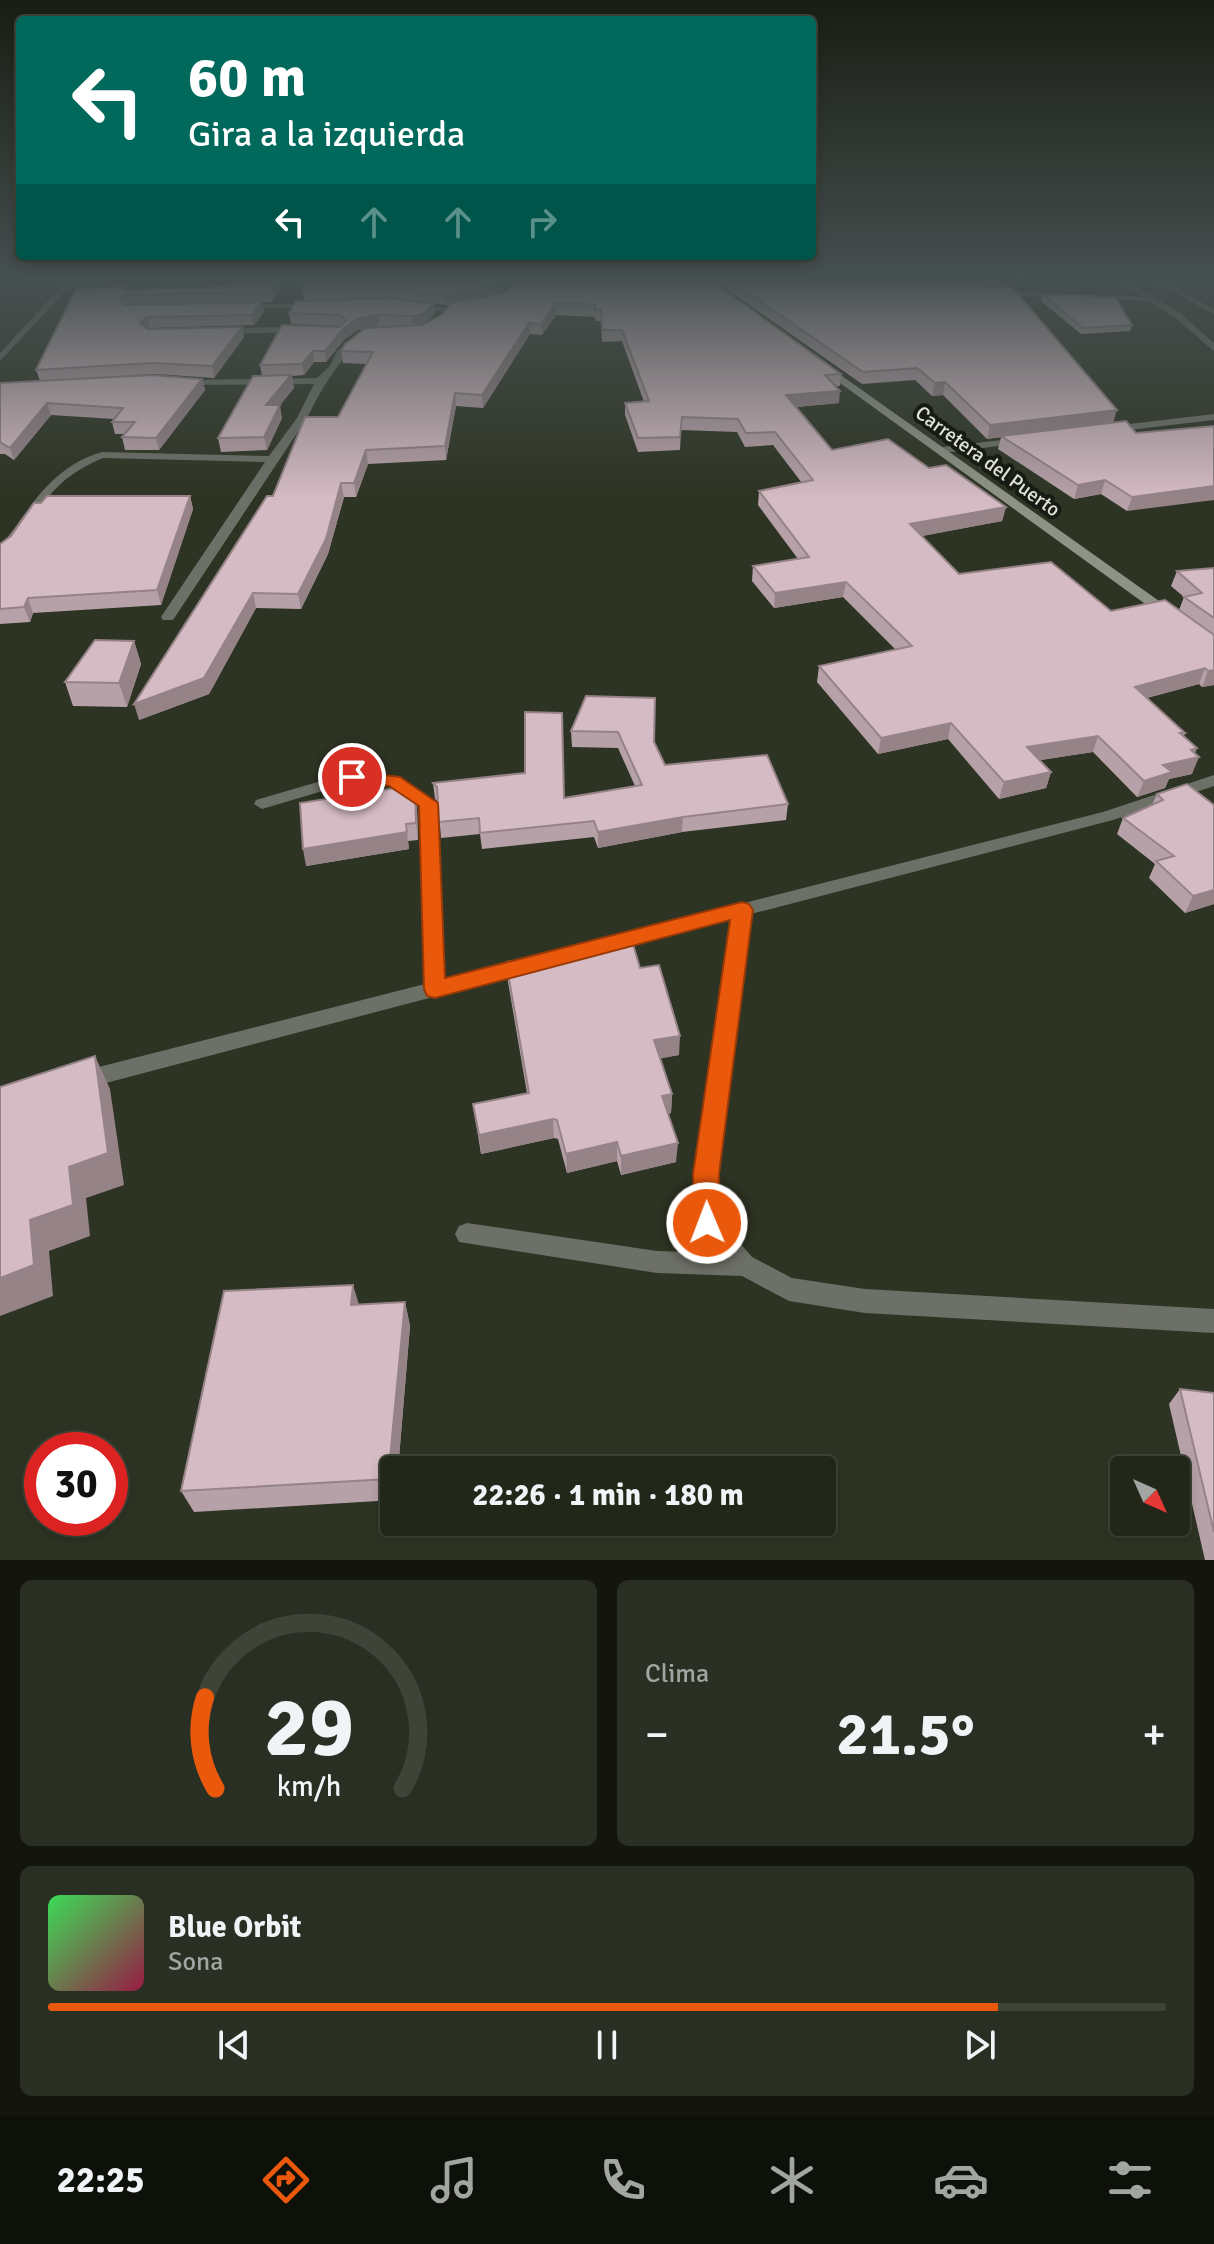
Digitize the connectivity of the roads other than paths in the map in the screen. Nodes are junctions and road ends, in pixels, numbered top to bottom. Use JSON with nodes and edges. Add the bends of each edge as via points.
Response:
{"nodes":[{"id":1,"x":341,"y":352,"type":"edge"},
{"id":2,"x":815,"y":361,"type":"edge"},
{"id":3,"x":171,"y":381,"type":"edge"},
{"id":4,"x":320,"y":381,"type":"junction"},
{"id":5,"x":1214,"y":417,"type":"edge"},
{"id":6,"x":1102,"y":430,"type":"edge"},
{"id":7,"x":1030,"y":439,"type":"edge"},
{"id":8,"x":943,"y":450,"type":"junction"},
{"id":9,"x":272,"y":459,"type":"junction"},
{"id":10,"x":0,"y":555,"type":"edge"},
{"id":11,"x":168,"y":617,"type":"dead end"},
{"id":12,"x":1175,"y":619,"type":"edge"},
{"id":13,"x":1214,"y":780,"type":"edge"},
{"id":14,"x":262,"y":804,"type":"dead end"},
{"id":15,"x":742,"y":910,"type":"junction"},
{"id":16,"x":435,"y":989,"type":"junction"},
{"id":17,"x":60,"y":1086,"type":"edge"},
{"id":18,"x":467,"y":1234,"type":"dead end"},
{"id":19,"x":744,"y":1265,"type":"junction"},
{"id":20,"x":1214,"y":1321,"type":"edge"}],
"edges":[{"from":1,"to":4,"type":"street"},
{"from":2,"to":8,"type":"main road","name":"Carretera del Puerto"},
{"from":3,"to":4,"type":"street"},
{"from":4,"to":9,"type":"street","via":[[302,418]]},
{"from":5,"to":6,"type":"street"},
{"from":7,"to":8,"type":"street"},
{"from":8,"to":12,"type":"main road","name":"Carretera del Puerto"},
{"from":9,"to":10,"type":"street","via":[[102,455],[67,470],[42,493]]},
{"from":9,"to":11,"type":"street"},
{"from":13,"to":15,"type":"street","via":[[1107,816]]},
{"from":14,"to":16,"type":"street","via":[[352,777],[394,781],[428,803]]},
{"from":15,"to":16,"type":"street"},
{"from":15,"to":19,"type":"street","via":[[706,1174],[707,1223]]},
{"from":16,"to":17,"type":"street"},
{"from":18,"to":19,"type":"street","via":[[657,1262]]},
{"from":19,"to":20,"type":"street","via":[[789,1289],[865,1301]]}]}
